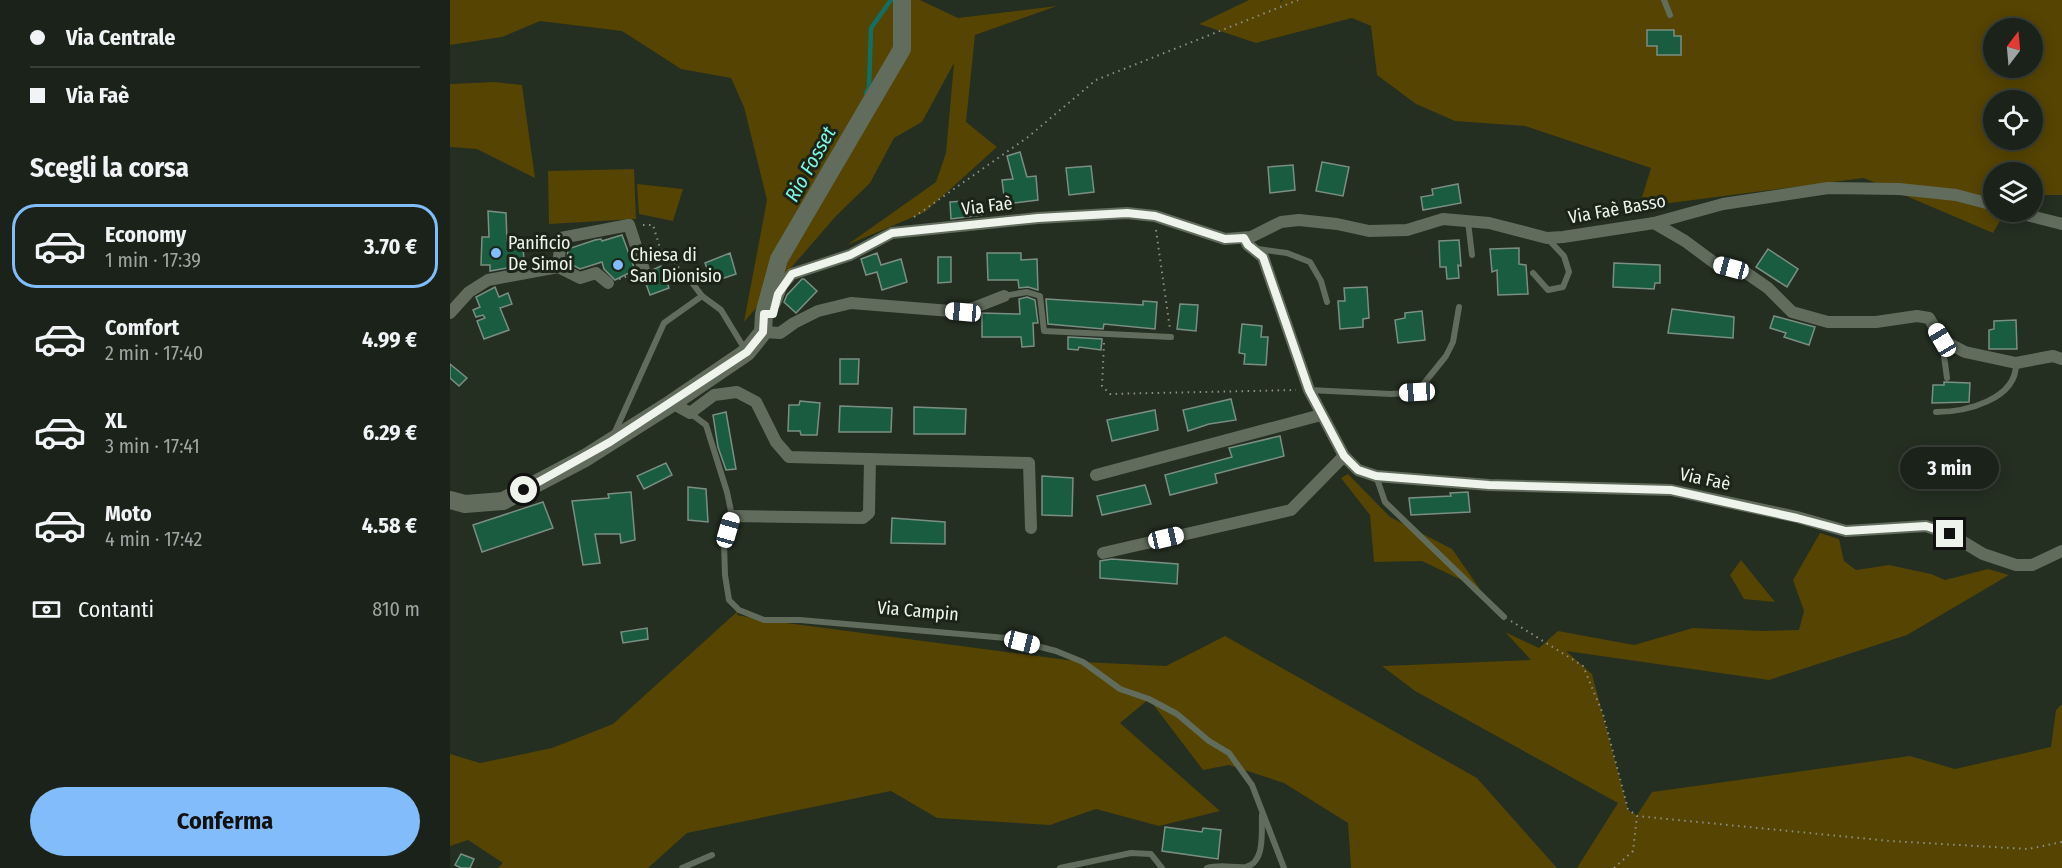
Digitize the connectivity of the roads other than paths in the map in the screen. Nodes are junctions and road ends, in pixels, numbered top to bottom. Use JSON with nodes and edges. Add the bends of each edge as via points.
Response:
{"nodes":[{"id":1,"x":902,"y":0,"type":"edge"},
{"id":2,"x":1664,"y":0,"type":"edge"},
{"id":3,"x":1670,"y":15,"type":"dead end"},
{"id":4,"x":1983,"y":203,"type":"edge"},
{"id":5,"x":2043,"y":219,"type":"edge"},
{"id":6,"x":1468,"y":222,"type":"junction"},
{"id":7,"x":1654,"y":223,"type":"junction"},
{"id":8,"x":2062,"y":224,"type":"edge"},
{"id":9,"x":1546,"y":238,"type":"junction"},
{"id":10,"x":1249,"y":241,"type":"junction"},
{"id":11,"x":1472,"y":255,"type":"dead end"},
{"id":12,"x":558,"y":267,"type":"junction"},
{"id":13,"x":644,"y":270,"type":"road end"},
{"id":14,"x":1533,"y":273,"type":"dead end"},
{"id":15,"x":690,"y":280,"type":"road end"},
{"id":16,"x":608,"y":283,"type":"road end"},
{"id":17,"x":702,"y":296,"type":"junction"},
{"id":18,"x":1004,"y":296,"type":"joint"},
{"id":19,"x":1327,"y":302,"type":"dead end"},
{"id":20,"x":1459,"y":307,"type":"dead end"},
{"id":21,"x":450,"y":313,"type":"edge"},
{"id":22,"x":763,"y":323,"type":"junction"},
{"id":23,"x":1171,"y":337,"type":"road end"},
{"id":24,"x":1942,"y":340,"type":"junction"},
{"id":25,"x":747,"y":352,"type":"junction"},
{"id":26,"x":2062,"y":358,"type":"edge"},
{"id":27,"x":2016,"y":363,"type":"junction"},
{"id":28,"x":1947,"y":378,"type":"dead end"},
{"id":29,"x":1309,"y":390,"type":"junction"},
{"id":30,"x":672,"y":403,"type":"junction"},
{"id":31,"x":1936,"y":412,"type":"dead end"},
{"id":32,"x":690,"y":413,"type":"junction"},
{"id":33,"x":1321,"y":415,"type":"junction"},
{"id":34,"x":610,"y":442,"type":"junction"},
{"id":35,"x":1344,"y":456,"type":"junction"},
{"id":36,"x":870,"y":459,"type":"junction"},
{"id":37,"x":1096,"y":475,"type":"dead end"},
{"id":38,"x":1376,"y":476,"type":"junction"},
{"id":39,"x":450,"y":500,"type":"edge"},
{"id":40,"x":732,"y":516,"type":"junction"},
{"id":41,"x":1030,"y":528,"type":"dead end"},
{"id":42,"x":2062,"y":551,"type":"edge"},
{"id":43,"x":1103,"y":553,"type":"dead end"},
{"id":44,"x":1503,"y":617,"type":"road end"},
{"id":45,"x":1262,"y":813,"type":"junction"},
{"id":46,"x":712,"y":855,"type":"dead end"},
{"id":47,"x":682,"y":868,"type":"edge"},
{"id":48,"x":1060,"y":868,"type":"edge"},
{"id":49,"x":1162,"y":868,"type":"edge"},
{"id":50,"x":1207,"y":868,"type":"edge"},
{"id":51,"x":1284,"y":868,"type":"edge"}],
"edges":[{"from":1,"to":22,"type":"street","via":[[902,49],[779,259]]},
{"from":2,"to":3,"type":"lane"},
{"from":4,"to":7,"type":"street","name":"Via Faè Basso","via":[[1956,195],[1899,189],[1828,188],[1723,204]]},
{"from":5,"to":8,"type":"street"},
{"from":6,"to":9,"type":"street","name":"Via Faè Basso","via":[[1489,223]]},
{"from":6,"to":10,"type":"street","name":"Via Faè Basso","via":[[1443,219],[1407,230],[1369,231],[1299,220],[1281,222]]},
{"from":6,"to":11,"type":"lane"},
{"from":7,"to":9,"type":"street","name":"Via Faè Basso"},
{"from":7,"to":24,"type":"street","via":[[1716,264],[1745,272],[1792,312],[1828,322],[1929,318]]},
{"from":9,"to":14,"type":"lane","via":[[1564,256],[1569,272],[1563,287],[1548,290]]},
{"from":10,"to":19,"type":"lane","via":[[1310,262]]},
{"from":10,"to":22,"type":"street","name":"Via Faè","via":[[1225,239],[1155,216],[1127,213],[892,233],[850,255],[792,274],[778,294],[773,314]]},
{"from":10,"to":29,"type":"street","name":"Via Faè","via":[[1263,257]]},
{"from":12,"to":13,"type":"street","via":[[561,238],[629,225]]},
{"from":12,"to":16,"type":"street","via":[[580,278],[596,273]]},
{"from":12,"to":21,"type":"street","via":[[488,280],[469,291]]},
{"from":15,"to":17,"type":"lane"},
{"from":17,"to":25,"type":"lane","via":[[721,310]]},
{"from":17,"to":34,"type":"lane","via":[[664,323]]},
{"from":18,"to":22,"type":"street","via":[[963,312],[851,303],[818,310],[780,333]]},
{"from":18,"to":23,"type":"lane","via":[[1027,292],[1040,296],[1044,331]]},
{"from":20,"to":29,"type":"lane","via":[[1453,342],[1417,392]]},
{"from":22,"to":25,"type":"street"},
{"from":24,"to":27,"type":"street","via":[[1965,352]]},
{"from":24,"to":28,"type":"lane"},
{"from":25,"to":30,"type":"street"},
{"from":26,"to":27,"type":"street"},
{"from":27,"to":31,"type":"lane","via":[[2015,376],[2001,393],[1955,412]]},
{"from":29,"to":33,"type":"street","name":"Via Faè"},
{"from":30,"to":32,"type":"street"},
{"from":30,"to":34,"type":"street"},
{"from":32,"to":36,"type":"street","via":[[714,395],[737,392],[756,402],[776,442],[789,457]]},
{"from":32,"to":40,"type":"lane","via":[[706,425]]},
{"from":33,"to":35,"type":"street","name":"Via Faè"},
{"from":33,"to":37,"type":"street"},
{"from":34,"to":39,"type":"street","via":[[503,501],[465,504]]},
{"from":35,"to":38,"type":"street","name":"Via Faè","via":[[1358,470]]},
{"from":35,"to":43,"type":"street","via":[[1291,510]]},
{"from":36,"to":40,"type":"street","via":[[869,513],[863,518]]},
{"from":36,"to":41,"type":"street","via":[[1029,463]]},
{"from":38,"to":42,"type":"street","name":"Via Faè","via":[[1489,485],[1671,490],[1846,531],[1926,526],[1950,534],[1983,554],[2016,565],[2032,565]]},
{"from":38,"to":44,"type":"lane","via":[[1385,502]]},
{"from":40,"to":45,"type":"lane","name":"Via Campin","via":[[724,544],[725,575],[729,600],[739,610],[764,620],[947,631],[1006,638],[1056,651],[1083,662],[1120,689],[1177,714],[1229,753],[1252,785]]},
{"from":45,"to":50,"type":"lane","via":[[1261,850],[1256,861],[1246,867]]},
{"from":45,"to":51,"type":"lane","name":"Via Campin"},
{"from":46,"to":47,"type":"lane"},
{"from":48,"to":49,"type":"lane","via":[[1131,853],[1151,854]]}]}
